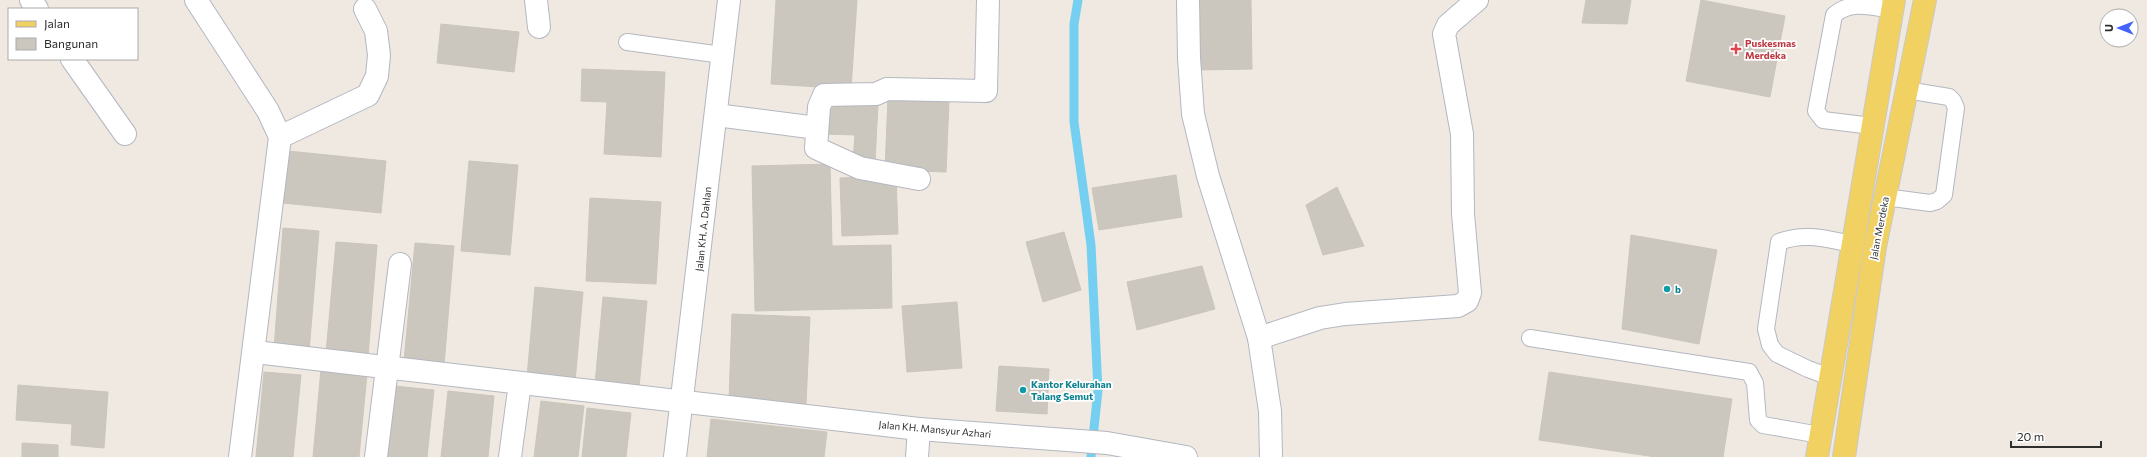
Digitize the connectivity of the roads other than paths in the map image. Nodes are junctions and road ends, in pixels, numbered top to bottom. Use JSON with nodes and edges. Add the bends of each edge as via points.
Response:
{"nodes":[{"id":1,"x":196,"y":0,"type":"edge"},
{"id":2,"x":536,"y":0,"type":"edge"},
{"id":3,"x":729,"y":0,"type":"edge"},
{"id":4,"x":988,"y":0,"type":"edge"},
{"id":5,"x":1188,"y":0,"type":"edge"},
{"id":6,"x":1477,"y":0,"type":"edge"},
{"id":7,"x":1925,"y":0,"type":"edge"},
{"id":8,"x":368,"y":3,"type":"edge"},
{"id":9,"x":1893,"y":5,"type":"edge"},
{"id":10,"x":539,"y":27,"type":"dead end"},
{"id":11,"x":627,"y":42,"type":"dead end"},
{"id":12,"x":722,"y":55,"type":"junction"},
{"id":13,"x":73,"y":60,"type":"edge"},
{"id":14,"x":1906,"y":90,"type":"junction"},
{"id":15,"x":716,"y":115,"type":"junction"},
{"id":16,"x":1872,"y":126,"type":"junction"},
{"id":17,"x":817,"y":128,"type":"junction"},
{"id":18,"x":125,"y":134,"type":"dead end"},
{"id":19,"x":280,"y":137,"type":"junction"},
{"id":20,"x":919,"y":179,"type":"dead end"},
{"id":21,"x":1885,"y":197,"type":"junction"},
{"id":22,"x":1852,"y":244,"type":"junction"},
{"id":23,"x":400,"y":264,"type":"dead end"},
{"id":24,"x":1259,"y":338,"type":"junction"},
{"id":25,"x":1530,"y":338,"type":"dead end"},
{"id":26,"x":255,"y":352,"type":"junction"},
{"id":27,"x":386,"y":366,"type":"junction"},
{"id":28,"x":1830,"y":377,"type":"junction"},
{"id":29,"x":520,"y":383,"type":"junction"},
{"id":30,"x":683,"y":401,"type":"junction"},
{"id":31,"x":919,"y":429,"type":"junction"},
{"id":32,"x":1820,"y":435,"type":"junction"},
{"id":33,"x":240,"y":457,"type":"edge"},
{"id":34,"x":376,"y":457,"type":"edge"},
{"id":35,"x":510,"y":457,"type":"edge"},
{"id":36,"x":676,"y":457,"type":"edge"},
{"id":37,"x":917,"y":457,"type":"edge"},
{"id":38,"x":1186,"y":457,"type":"edge"},
{"id":39,"x":1271,"y":457,"type":"edge"},
{"id":40,"x":1817,"y":457,"type":"edge"},
{"id":41,"x":1844,"y":457,"type":"edge"}],
"edges":[{"from":1,"to":19,"type":"street","via":[[268,111]]},
{"from":2,"to":10,"type":"street"},
{"from":3,"to":12,"type":"street","name":"Jalan KH. A. Dahlan"},
{"from":4,"to":17,"type":"street","via":[[986,91],[888,89],[876,94],[824,95],[819,107]]},
{"from":5,"to":24,"type":"street","via":[[1189,58],[1194,114],[1208,176]]},
{"from":6,"to":24,"type":"street","via":[[1448,25],[1444,34],[1462,134],[1462,214],[1470,293],[1466,301],[1458,306],[1352,313],[1320,318]]},
{"from":7,"to":14,"type":"main road","name":"Jalan Merdeka"},
{"from":8,"to":19,"type":"street","via":[[376,31],[379,55],[377,76],[368,95]]},
{"from":9,"to":16,"type":"main road"},
{"from":9,"to":16,"type":"lane","via":[[1852,3],[1841,8],[1834,16],[1816,111],[1823,120]]},
{"from":11,"to":12,"type":"lane"},
{"from":12,"to":15,"type":"street","name":"Jalan KH. A. Dahlan"},
{"from":13,"to":18,"type":"street"},
{"from":14,"to":21,"type":"main road","name":"Jalan Merdeka"},
{"from":14,"to":21,"type":"lane","via":[[1949,97],[1956,108],[1944,195],[1930,203]]},
{"from":15,"to":17,"type":"street"},
{"from":15,"to":30,"type":"street","name":"Jalan KH. A. Dahlan"},
{"from":16,"to":22,"type":"main road"},
{"from":17,"to":20,"type":"street","via":[[816,148],[860,168]]},
{"from":19,"to":26,"type":"street"},
{"from":21,"to":41,"type":"main road","name":"Jalan Merdeka","via":[[1875,247]]},
{"from":22,"to":28,"type":"main road"},
{"from":22,"to":28,"type":"lane","via":[[1807,236],[1791,237],[1780,242],[1766,329],[1770,345],[1777,354]]},
{"from":23,"to":27,"type":"street"},
{"from":24,"to":39,"type":"street","via":[[1270,411]]},
{"from":25,"to":32,"type":"lane","via":[[1749,372],[1755,383],[1758,420],[1763,426]]},
{"from":26,"to":27,"type":"street","name":"Jalan KH. Mansyur Azhari"},
{"from":26,"to":33,"type":"street"},
{"from":27,"to":29,"type":"street","name":"Jalan KH. Mansyur Azhari"},
{"from":27,"to":34,"type":"street"},
{"from":28,"to":32,"type":"main road"},
{"from":29,"to":30,"type":"street","name":"Jalan KH. Mansyur Azhari"},
{"from":29,"to":35,"type":"street"},
{"from":30,"to":31,"type":"street","name":"Jalan KH. Mansyur Azhari"},
{"from":30,"to":36,"type":"street","name":"Jalan KH. A. Dahlan"},
{"from":31,"to":37,"type":"street"},
{"from":31,"to":38,"type":"street","name":"Jalan KH. Mansyur Azhari","via":[[1107,442]]},
{"from":32,"to":40,"type":"main road"}]}
